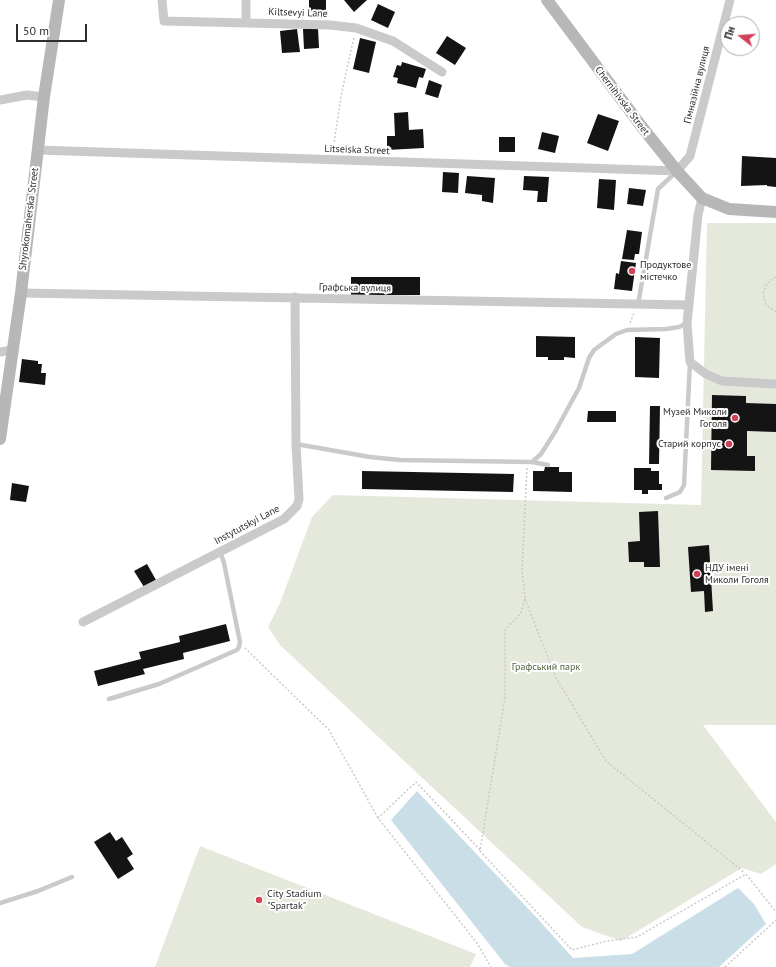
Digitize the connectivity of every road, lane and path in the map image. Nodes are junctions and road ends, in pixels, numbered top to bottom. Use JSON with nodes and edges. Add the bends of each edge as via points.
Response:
{"nodes":[{"id":1,"x":59,"y":0,"type":"edge"},
{"id":2,"x":162,"y":0,"type":"edge"},
{"id":3,"x":246,"y":0,"type":"edge"},
{"id":4,"x":547,"y":0,"type":"edge"},
{"id":5,"x":730,"y":0,"type":"edge"},
{"id":6,"x":246,"y":22,"type":"junction"},
{"id":7,"x":356,"y":28,"type":"junction"},
{"id":8,"x":442,"y":72,"type":"dead end"},
{"id":9,"x":44,"y":98,"type":"junction"},
{"id":10,"x":0,"y":100,"type":"edge"},
{"id":11,"x":38,"y":150,"type":"junction"},
{"id":12,"x":331,"y":161,"type":"junction"},
{"id":13,"x":677,"y":171,"type":"junction"},
{"id":14,"x":702,"y":198,"type":"junction"},
{"id":15,"x":776,"y":212,"type":"edge"},
{"id":16,"x":776,"y":277,"type":"edge"},
{"id":17,"x":21,"y":293,"type":"junction"},
{"id":18,"x":295,"y":297,"type":"junction"},
{"id":19,"x":638,"y":305,"type":"junction"},
{"id":20,"x":689,"y":305,"type":"junction"},
{"id":21,"x":776,"y":312,"type":"edge"},
{"id":22,"x":688,"y":323,"type":"junction"},
{"id":23,"x":627,"y":330,"type":"junction"},
{"id":24,"x":6,"y":351,"type":"edge"},
{"id":25,"x":690,"y":362,"type":"junction"},
{"id":26,"x":776,"y":384,"type":"edge"},
{"id":27,"x":0,"y":439,"type":"edge"},
{"id":28,"x":296,"y":444,"type":"junction"},
{"id":29,"x":530,"y":462,"type":"junction"},
{"id":30,"x":548,"y":465,"type":"dead end"},
{"id":31,"x":666,"y":498,"type":"dead end"},
{"id":32,"x":220,"y":551,"type":"junction"},
{"id":33,"x":525,"y":599,"type":"junction"},
{"id":34,"x":83,"y":622,"type":"dead end"},
{"id":35,"x":240,"y":642,"type":"junction"},
{"id":36,"x":109,"y":699,"type":"dead end"},
{"id":37,"x":378,"y":818,"type":"junction"},
{"id":38,"x":480,"y":851,"type":"junction"},
{"id":39,"x":746,"y":874,"type":"junction"},
{"id":40,"x":72,"y":877,"type":"dead end"},
{"id":41,"x":0,"y":903,"type":"edge"},
{"id":42,"x":776,"y":912,"type":"edge"},
{"id":43,"x":776,"y":920,"type":"edge"},
{"id":44,"x":491,"y":967,"type":"edge"},
{"id":45,"x":725,"y":967,"type":"edge"}],
"edges":[{"from":1,"to":9,"type":"street","name":"Shyrokomaherska Street"},
{"from":2,"to":6,"type":"street","name":"Kiltsevyi Lane","via":[[164,21]]},
{"from":3,"to":6,"type":"street"},
{"from":4,"to":13,"type":"street","name":"Chernihivska Street"},
{"from":5,"to":13,"type":"street","name":"Гімназійна вулиця","via":[[690,156]]},
{"from":6,"to":7,"type":"street","name":"Kiltsevyi Lane"},
{"from":7,"to":8,"type":"street","name":"Kiltsevyi Lane","via":[[393,41]]},
{"from":7,"to":12,"type":"path","via":[[341,96]]},
{"from":9,"to":10,"type":"street","via":[[27,95]]},
{"from":9,"to":11,"type":"street","name":"Shyrokomaherska Street"},
{"from":11,"to":12,"type":"street","name":"Litseiska Street"},
{"from":11,"to":17,"type":"street","name":"Shyrokomaherska Street"},
{"from":12,"to":13,"type":"street","name":"Litseiska Street"},
{"from":13,"to":14,"type":"street","name":"Chernihivska Street"},
{"from":13,"to":19,"type":"lane","via":[[658,189]]},
{"from":14,"to":15,"type":"street","via":[[729,209]]},
{"from":14,"to":20,"type":"street"},
{"from":16,"to":21,"type":"path","via":[[767,283],[763,294],[766,305]]},
{"from":17,"to":18,"type":"street","name":"Графська вулиця"},
{"from":17,"to":24,"type":"street","name":"Shyrokomaherska Street"},
{"from":18,"to":19,"type":"street","name":"Графська вулиця"},
{"from":18,"to":28,"type":"street","name":"Instytutskyi Lane"},
{"from":19,"to":20,"type":"street","name":"Графська вулиця"},
{"from":19,"to":23,"type":"path"},
{"from":20,"to":22,"type":"street"},
{"from":22,"to":23,"type":"lane","via":[[666,330]]},
{"from":22,"to":25,"type":"street"},
{"from":23,"to":29,"type":"lane","via":[[616,334],[594,350],[579,388],[555,432],[541,454]]},
{"from":24,"to":27,"type":"street","name":"Shyrokomaherska Street"},
{"from":25,"to":26,"type":"street","via":[[706,374],[722,381]]},
{"from":25,"to":31,"type":"lane","via":[[684,485],[680,492]]},
{"from":28,"to":29,"type":"lane","via":[[400,460]]},
{"from":28,"to":32,"type":"street","name":"Instytutskyi Lane","via":[[299,499],[297,506],[284,519]]},
{"from":29,"to":30,"type":"lane"},
{"from":29,"to":33,"type":"path","via":[[522,570]]},
{"from":32,"to":34,"type":"street","name":"Instytutskyi Lane"},
{"from":32,"to":35,"type":"lane"},
{"from":33,"to":38,"type":"path","via":[[522,613],[505,630],[505,697]]},
{"from":33,"to":39,"type":"path","via":[[556,678],[606,761]]},
{"from":35,"to":36,"type":"lane","via":[[237,650],[159,684]]},
{"from":35,"to":37,"type":"path","via":[[329,730]]},
{"from":37,"to":38,"type":"path","via":[[416,782]]},
{"from":37,"to":44,"type":"path","via":[[477,943]]},
{"from":38,"to":39,"type":"path","via":[[572,950],[637,937]]},
{"from":39,"to":42,"type":"path"},
{"from":40,"to":41,"type":"lane"},
{"from":43,"to":45,"type":"path"}]}
